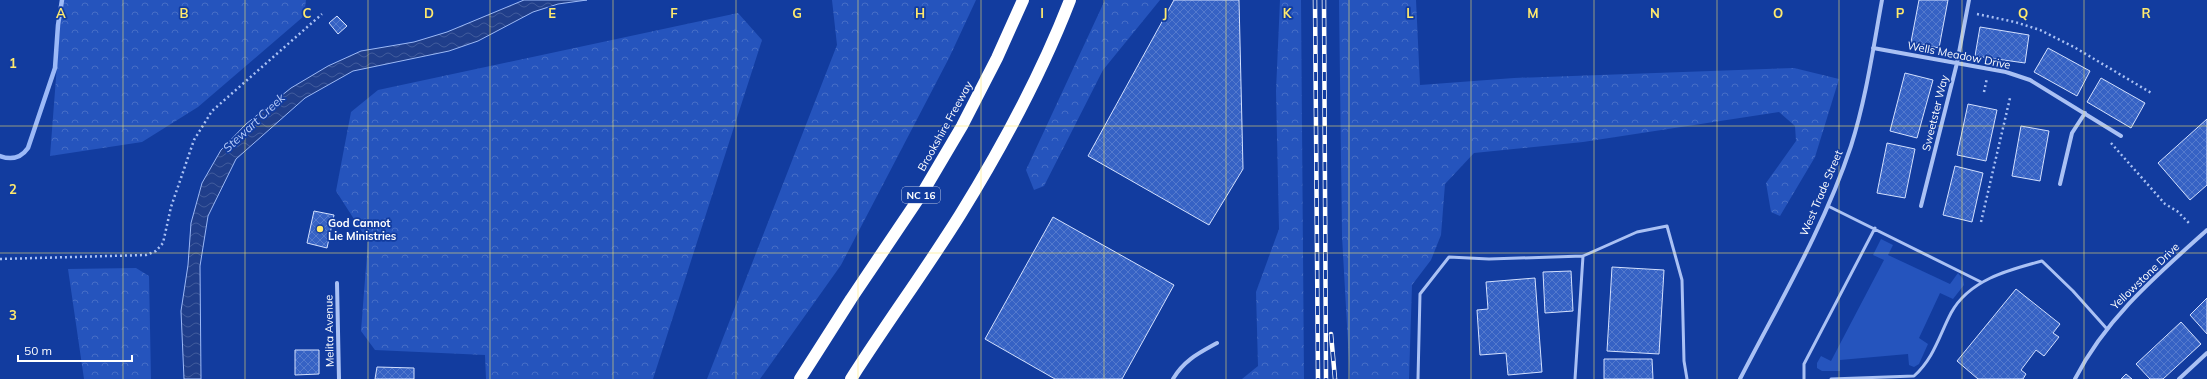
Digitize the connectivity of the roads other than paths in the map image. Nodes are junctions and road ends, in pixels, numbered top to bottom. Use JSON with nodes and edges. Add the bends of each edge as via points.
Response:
{"nodes":[{"id":1,"x":1023,"y":0,"type":"edge"},
{"id":2,"x":1070,"y":0,"type":"edge"},
{"id":3,"x":1882,"y":0,"type":"edge"},
{"id":4,"x":1969,"y":0,"type":"edge"},
{"id":5,"x":1873,"y":48,"type":"junction"},
{"id":6,"x":1957,"y":63,"type":"junction"},
{"id":7,"x":2085,"y":113,"type":"junction"},
{"id":8,"x":2121,"y":136,"type":"dead end"},
{"id":9,"x":2060,"y":184,"type":"dead end"},
{"id":10,"x":1828,"y":206,"type":"junction"},
{"id":11,"x":1921,"y":206,"type":"dead end"},
{"id":12,"x":1875,"y":228,"type":"junction"},
{"id":13,"x":2207,"y":230,"type":"edge"},
{"id":14,"x":1583,"y":256,"type":"junction"},
{"id":15,"x":1981,"y":282,"type":"junction"},
{"id":16,"x":337,"y":283,"type":"dead end"},
{"id":17,"x":2107,"y":329,"type":"junction"},
{"id":18,"x":1217,"y":343,"type":"dead end"},
{"id":19,"x":2207,"y":353,"type":"edge"},
{"id":20,"x":339,"y":379,"type":"edge"},
{"id":21,"x":800,"y":379,"type":"edge"},
{"id":22,"x":852,"y":379,"type":"edge"},
{"id":23,"x":1174,"y":379,"type":"edge"},
{"id":24,"x":1418,"y":379,"type":"edge"},
{"id":25,"x":1575,"y":379,"type":"edge"},
{"id":26,"x":1687,"y":379,"type":"edge"},
{"id":27,"x":1740,"y":379,"type":"edge"},
{"id":28,"x":1804,"y":379,"type":"edge"},
{"id":29,"x":1831,"y":379,"type":"edge"},
{"id":30,"x":2075,"y":379,"type":"edge"},
{"id":31,"x":2179,"y":379,"type":"edge"}],
"edges":[{"from":1,"to":21,"type":"highway","name":"Brookshire Freeway","number":"NC 16","via":[[987,78],[927,186]]},
{"from":2,"to":22,"type":"highway","via":[[1000,147],[960,215]]},
{"from":3,"to":5,"type":"street","name":"West Trade Street"},
{"from":4,"to":6,"type":"street","name":"Sweetster Way"},
{"from":5,"to":6,"type":"street","name":"Wells Meadow Drive"},
{"from":5,"to":10,"type":"street","name":"West Trade Street","via":[[1857,126]]},
{"from":6,"to":7,"type":"street","name":"Wells Meadow Drive","via":[[2030,80]]},
{"from":6,"to":11,"type":"street","name":"Sweetster Way"},
{"from":7,"to":8,"type":"street","name":"Wells Meadow Drive"},
{"from":7,"to":9,"type":"street","via":[[2072,133]]},
{"from":10,"to":12,"type":"lane"},
{"from":10,"to":27,"type":"street","name":"West Trade Street"},
{"from":12,"to":15,"type":"lane"},
{"from":12,"to":28,"type":"lane","via":[[1804,364]]},
{"from":13,"to":17,"type":"street","name":"Yellowstone Drive","via":[[2132,298]]},
{"from":14,"to":24,"type":"lane","via":[[1489,259],[1449,257],[1420,294]]},
{"from":14,"to":25,"type":"lane"},
{"from":14,"to":26,"type":"lane","via":[[1637,232],[1667,226],[1682,280],[1684,361]]},
{"from":15,"to":17,"type":"lane","via":[[2019,267],[2042,262],[2073,291]]},
{"from":15,"to":29,"type":"lane","via":[[1952,312],[1927,365],[1914,376]]},
{"from":16,"to":20,"type":"street","name":"Melita Avenue"},
{"from":17,"to":30,"type":"street","name":"Yellowstone Drive"},
{"from":18,"to":23,"type":"street","via":[[1190,358],[1179,369]]},
{"from":19,"to":31,"type":"street"}]}
